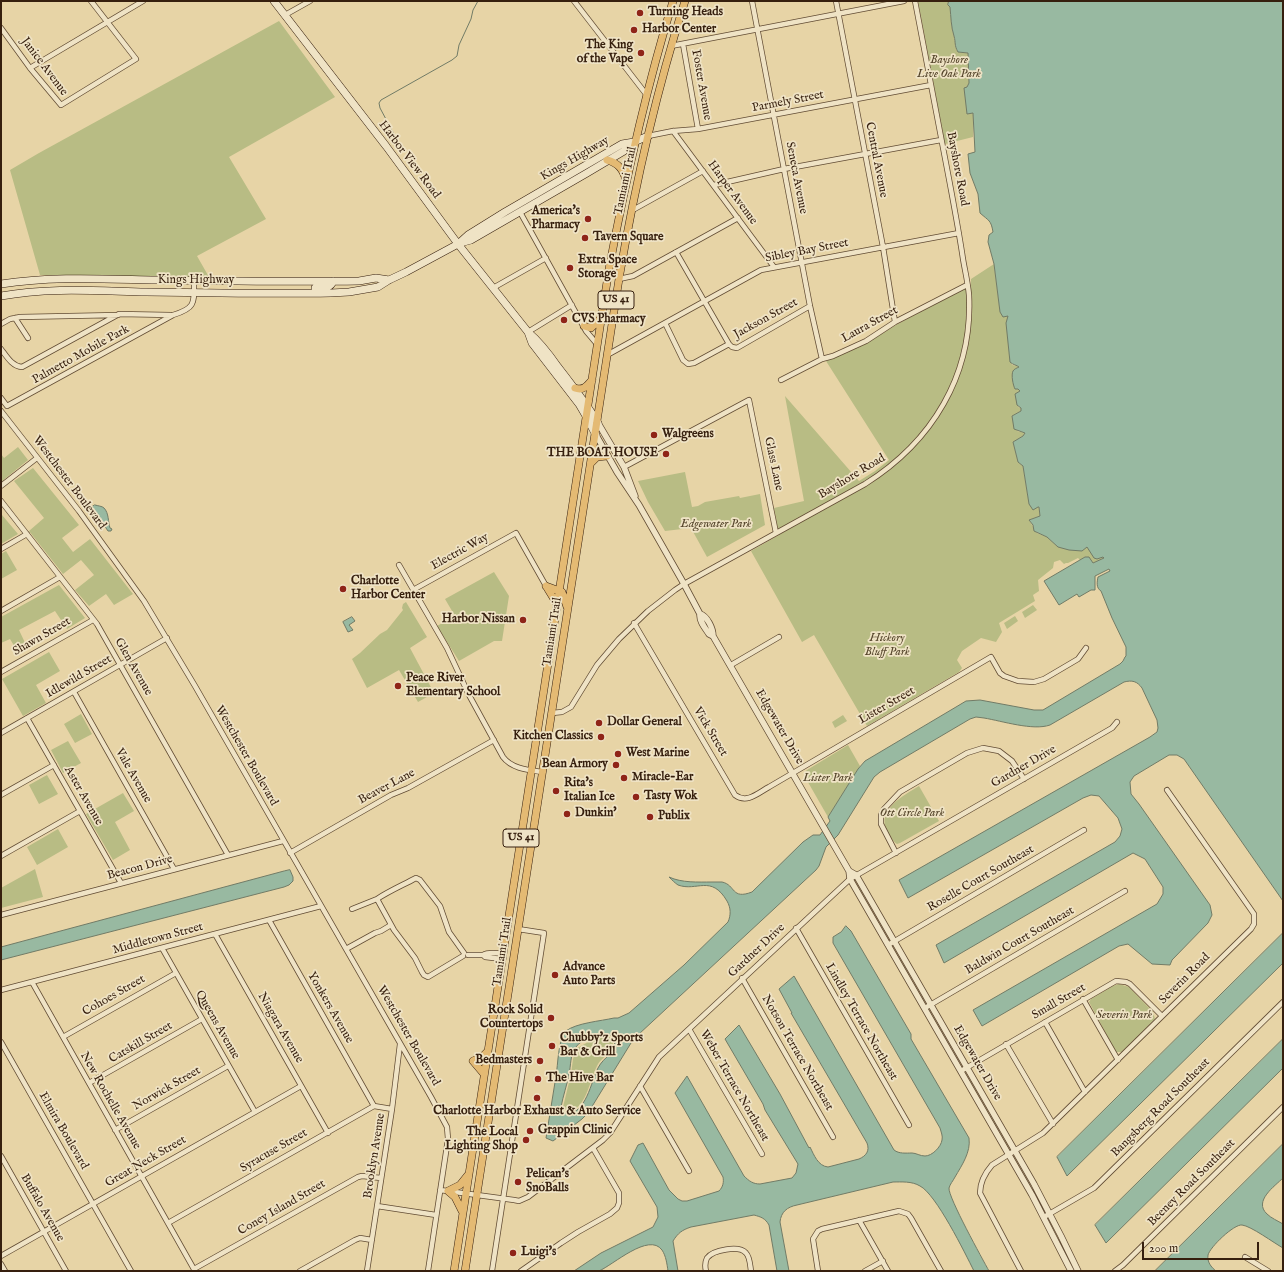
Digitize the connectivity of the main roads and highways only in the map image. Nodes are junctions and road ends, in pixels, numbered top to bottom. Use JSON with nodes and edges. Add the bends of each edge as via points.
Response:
{"nodes":[{"id":1,"x":274,"y":1,"type":"edge"},
{"id":2,"x":672,"y":1,"type":"edge"},
{"id":3,"x":685,"y":1,"type":"edge"},
{"id":4,"x":648,"y":136,"type":"junction"},
{"id":5,"x":634,"y":142,"type":"junction"},
{"id":6,"x":607,"y":160,"type":"junction"},
{"id":7,"x":572,"y":178,"type":"junction"},
{"id":8,"x":626,"y":180,"type":"junction"},
{"id":9,"x":458,"y":244,"type":"junction"},
{"id":10,"x":612,"y":256,"type":"junction"},
{"id":11,"x":619,"y":279,"type":"junction"},
{"id":12,"x":389,"y":280,"type":"junction"},
{"id":13,"x":246,"y":281,"type":"junction"},
{"id":14,"x":333,"y":281,"type":"junction"},
{"id":15,"x":359,"y":281,"type":"junction"},
{"id":16,"x":1,"y":284,"type":"edge"},
{"id":17,"x":335,"y":292,"type":"junction"},
{"id":18,"x":246,"y":293,"type":"junction"},
{"id":19,"x":294,"y":293,"type":"junction"},
{"id":20,"x":1,"y":296,"type":"edge"},
{"id":21,"x":601,"y":318,"type":"junction"},
{"id":22,"x":584,"y":326,"type":"road end"},
{"id":23,"x":528,"y":332,"type":"junction"},
{"id":24,"x":592,"y":379,"type":"junction"},
{"id":25,"x":575,"y":388,"type":"junction"},
{"id":26,"x":588,"y":405,"type":"junction"},
{"id":27,"x":586,"y":416,"type":"junction"},
{"id":28,"x":598,"y":423,"type":"junction"},
{"id":29,"x":596,"y":435,"type":"junction"},
{"id":30,"x":607,"y":456,"type":"road end"},
{"id":31,"x":591,"y":463,"type":"junction"},
{"id":32,"x":563,"y":566,"type":"junction"},
{"id":33,"x":571,"y":587,"type":"junction"},
{"id":34,"x":559,"y":590,"type":"junction"},
{"id":35,"x":557,"y":604,"type":"junction"},
{"id":36,"x":568,"y":611,"type":"junction"},
{"id":37,"x":510,"y":904,"type":"junction"},
{"id":38,"x":518,"y":929,"type":"junction"},
{"id":39,"x":506,"y":930,"type":"junction"},
{"id":40,"x":515,"y":951,"type":"junction"},
{"id":41,"x":487,"y":1052,"type":"junction"},
{"id":42,"x":484,"y":1074,"type":"junction"},
{"id":43,"x":469,"y":1175,"type":"junction"},
{"id":44,"x":463,"y":1213,"type":"junction"},
{"id":45,"x":454,"y":1271,"type":"edge"},
{"id":46,"x":465,"y":1271,"type":"edge"}],
"edges":[{"from":1,"to":9,"type":"main road","name":"Harbor View Road"},
{"from":2,"to":5,"type":"main road","name":"Tamiami Trail","number":"US 41"},
{"from":3,"to":4,"type":"main road","name":"Tamiami Trail","number":"US 41"},
{"from":4,"to":5,"type":"main road"},
{"from":4,"to":11,"type":"main road","name":"Tamiami Trail","number":"US 41"},
{"from":5,"to":6,"type":"main road","name":"Kings Highway"},
{"from":5,"to":7,"type":"main road","name":"Kings Highway","via":[[622,144]]},
{"from":5,"to":8,"type":"main road","name":"Tamiami Trail","number":"US 41"},
{"from":6,"to":7,"type":"main road","name":"Kings Highway"},
{"from":6,"to":8,"type":"main road","via":[[620,167]]},
{"from":7,"to":9,"type":"main road","name":"Kings Highway","via":[[505,212]]},
{"from":7,"to":9,"type":"main road","name":"Kings Highway","via":[[520,212],[471,240]]},
{"from":8,"to":10,"type":"main road","name":"Tamiami Trail","number":"US 41"},
{"from":9,"to":12,"type":"main road","name":"Kings Highway"},
{"from":9,"to":23,"type":"main road","name":"Harbor View Road"},
{"from":10,"to":11,"type":"main road","via":[[614,270]]},
{"from":10,"to":21,"type":"main road","name":"Tamiami Trail","number":"US 41"},
{"from":11,"to":28,"type":"main road","name":"Tamiami Trail","number":"US 41"},
{"from":12,"to":15,"type":"main road","name":"Kings Highway","via":[[376,278]]},
{"from":12,"to":17,"type":"main road","name":"Kings Highway","via":[[378,287]]},
{"from":13,"to":14,"type":"main road","name":"Kings Highway"},
{"from":13,"to":16,"type":"main road","name":"Kings Highway","via":[[54,279]]},
{"from":13,"to":18,"type":"main road"},
{"from":14,"to":15,"type":"main road","name":"Kings Highway"},
{"from":14,"to":19,"type":"main road","via":[[329,287],[301,289]]},
{"from":15,"to":17,"type":"main road","via":[[343,285]]},
{"from":17,"to":19,"type":"main road","name":"Kings Highway"},
{"from":18,"to":19,"type":"main road","name":"Kings Highway"},
{"from":18,"to":20,"type":"main road","name":"Kings Highway","via":[[62,290]]},
{"from":21,"to":22,"type":"main road","via":[[591,328]]},
{"from":21,"to":24,"type":"main road","name":"Tamiami Trail","number":"US 41"},
{"from":23,"to":25,"type":"main road","name":"Harbor View Road","via":[[538,340]]},
{"from":23,"to":27,"type":"main road","name":"Harbor View Road","via":[[532,343]]},
{"from":24,"to":25,"type":"main road","via":[[583,388]]},
{"from":24,"to":26,"type":"main road","name":"Tamiami Trail","number":"US 41"},
{"from":25,"to":26,"type":"main road","name":"Harbor View Road"},
{"from":26,"to":27,"type":"main road","name":"Tamiami Trail","number":"US 41"},
{"from":26,"to":28,"type":"main road","name":"Harbor View Road"},
{"from":27,"to":29,"type":"main road","name":"Harbor View Road"},
{"from":27,"to":32,"type":"main road","name":"Tamiami Trail","number":"US 41"},
{"from":28,"to":29,"type":"main road","name":"Tamiami Trail","number":"US 41"},
{"from":29,"to":31,"type":"main road","name":"Tamiami Trail","number":"US 41"},
{"from":30,"to":31,"type":"main road","via":[[597,457]]},
{"from":31,"to":33,"type":"main road","name":"Tamiami Trail","number":"US 41"},
{"from":32,"to":33,"type":"main road","via":[[565,578]]},
{"from":32,"to":34,"type":"main road","name":"Tamiami Trail","number":"US 41"},
{"from":33,"to":36,"type":"main road","name":"Tamiami Trail","number":"US 41"},
{"from":34,"to":35,"type":"main road","name":"Tamiami Trail","number":"US 41"},
{"from":34,"to":35,"type":"main road","via":[[546,586]]},
{"from":34,"to":36,"type":"main road","via":[[564,595]]},
{"from":35,"to":37,"type":"main road","name":"Tamiami Trail","number":"US 41"},
{"from":36,"to":38,"type":"main road","name":"Tamiami Trail","number":"US 41"},
{"from":37,"to":38,"type":"main road"},
{"from":37,"to":39,"type":"main road","name":"Tamiami Trail","number":"US 41"},
{"from":38,"to":40,"type":"main road","name":"Tamiami Trail","number":"US 41"},
{"from":39,"to":40,"type":"main road"},
{"from":39,"to":41,"type":"main road","name":"Tamiami Trail","number":"US 41"},
{"from":40,"to":46,"type":"main road","name":"Tamiami Trail","number":"US 41"},
{"from":41,"to":42,"type":"main road","name":"Tamiami Trail","number":"US 41"},
{"from":41,"to":42,"type":"main road","via":[[473,1061]]},
{"from":42,"to":43,"type":"main road","name":"Tamiami Trail","number":"US 41"},
{"from":43,"to":44,"type":"main road","name":"Tamiami Trail","number":"US 41"},
{"from":43,"to":44,"type":"main road","via":[[457,1187],[448,1191],[455,1197]]},
{"from":44,"to":45,"type":"main road","name":"Tamiami Trail","number":"US 41"}]}
